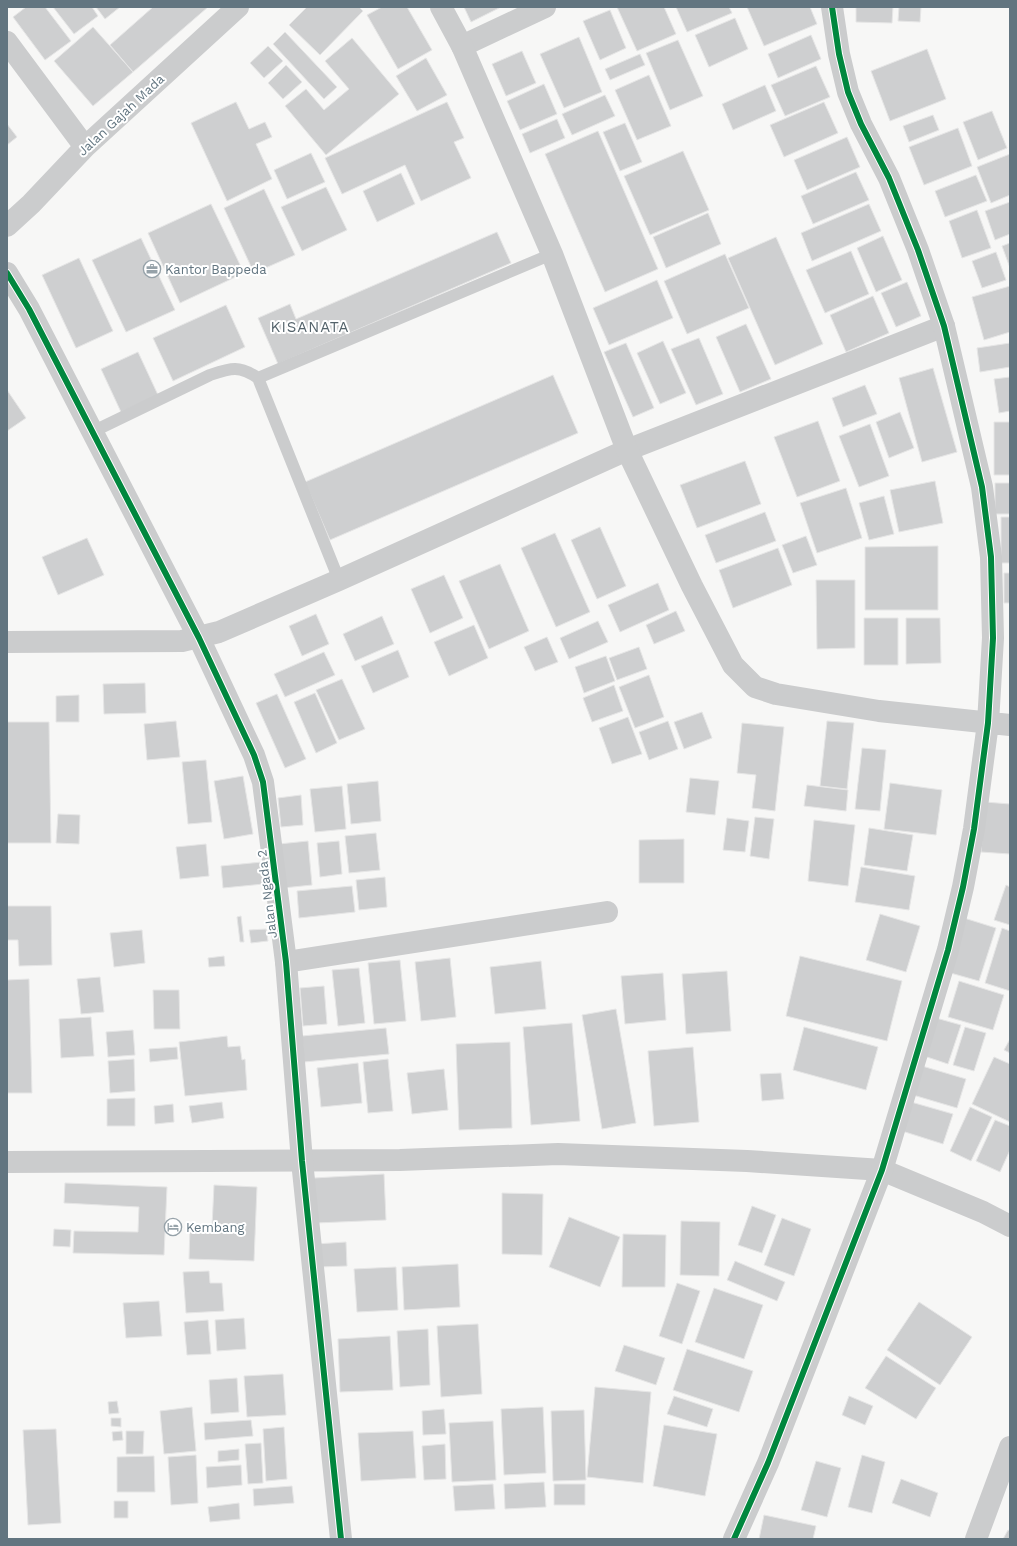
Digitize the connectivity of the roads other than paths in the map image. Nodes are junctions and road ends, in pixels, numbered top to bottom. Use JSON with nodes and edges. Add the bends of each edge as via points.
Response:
{"nodes":[{"id":1,"x":238,"y":7,"type":"edge"},
{"id":2,"x":441,"y":7,"type":"edge"},
{"id":3,"x":545,"y":7,"type":"edge"},
{"id":4,"x":832,"y":7,"type":"edge"},
{"id":5,"x":7,"y":42,"type":"edge"},
{"id":6,"x":462,"y":46,"type":"junction"},
{"id":7,"x":85,"y":147,"type":"junction"},
{"id":8,"x":7,"y":226,"type":"edge"},
{"id":9,"x":552,"y":254,"type":"junction"},
{"id":10,"x":7,"y":273,"type":"edge"},
{"id":11,"x":944,"y":326,"type":"junction"},
{"id":12,"x":258,"y":378,"type":"junction"},
{"id":13,"x":92,"y":432,"type":"junction"},
{"id":14,"x":627,"y":450,"type":"junction"},
{"id":15,"x":339,"y":580,"type":"junction"},
{"id":16,"x":199,"y":638,"type":"junction"},
{"id":17,"x":7,"y":642,"type":"edge"},
{"id":18,"x":988,"y":723,"type":"junction"},
{"id":19,"x":1010,"y":725,"type":"edge"},
{"id":20,"x":607,"y":912,"type":"dead end"},
{"id":21,"x":286,"y":962,"type":"junction"},
{"id":22,"x":302,"y":1161,"type":"junction"},
{"id":23,"x":7,"y":1162,"type":"edge"},
{"id":24,"x":882,"y":1170,"type":"junction"},
{"id":25,"x":1010,"y":1226,"type":"edge"},
{"id":26,"x":1010,"y":1447,"type":"edge"},
{"id":27,"x":341,"y":1539,"type":"edge"},
{"id":28,"x":734,"y":1539,"type":"edge"},
{"id":29,"x":976,"y":1539,"type":"edge"}],
"edges":[{"from":1,"to":7,"type":"street","name":"Jalan Gajah Mada"},
{"from":2,"to":6,"type":"street"},
{"from":3,"to":6,"type":"street"},
{"from":4,"to":11,"type":"street","via":[[848,92],[861,124],[889,178],[918,250]]},
{"from":5,"to":7,"type":"street"},
{"from":6,"to":9,"type":"street"},
{"from":7,"to":8,"type":"street","name":"Jalan Gajah Mada"},
{"from":9,"to":12,"type":"lane"},
{"from":9,"to":14,"type":"street"},
{"from":10,"to":13,"type":"street","name":"Jalan Ngada 2","via":[[29,309]]},
{"from":11,"to":14,"type":"street"},
{"from":11,"to":18,"type":"street","via":[[982,487],[991,558],[993,638]]},
{"from":12,"to":13,"type":"lane","via":[[240,368],[225,370]]},
{"from":12,"to":15,"type":"lane"},
{"from":13,"to":16,"type":"street","name":"Jalan Ngada 2"},
{"from":14,"to":15,"type":"street"},
{"from":14,"to":18,"type":"street","via":[[733,665],[755,687],[814,702]]},
{"from":15,"to":16,"type":"street","via":[[219,632]]},
{"from":16,"to":17,"type":"street","via":[[182,641]]},
{"from":16,"to":21,"type":"street","name":"Jalan Ngada 2","via":[[264,782]]},
{"from":18,"to":19,"type":"street"},
{"from":18,"to":24,"type":"street","via":[[974,829],[960,901],[948,950]]},
{"from":20,"to":21,"type":"street"},
{"from":21,"to":22,"type":"street","name":"Jalan Ngada 2"},
{"from":22,"to":23,"type":"street"},
{"from":22,"to":24,"type":"street","via":[[610,1154]]},
{"from":22,"to":27,"type":"street","name":"Jalan Ngada 2"},
{"from":24,"to":25,"type":"street","via":[[983,1212]]},
{"from":24,"to":28,"type":"street","via":[[768,1463]]},
{"from":26,"to":29,"type":"street"}]}
